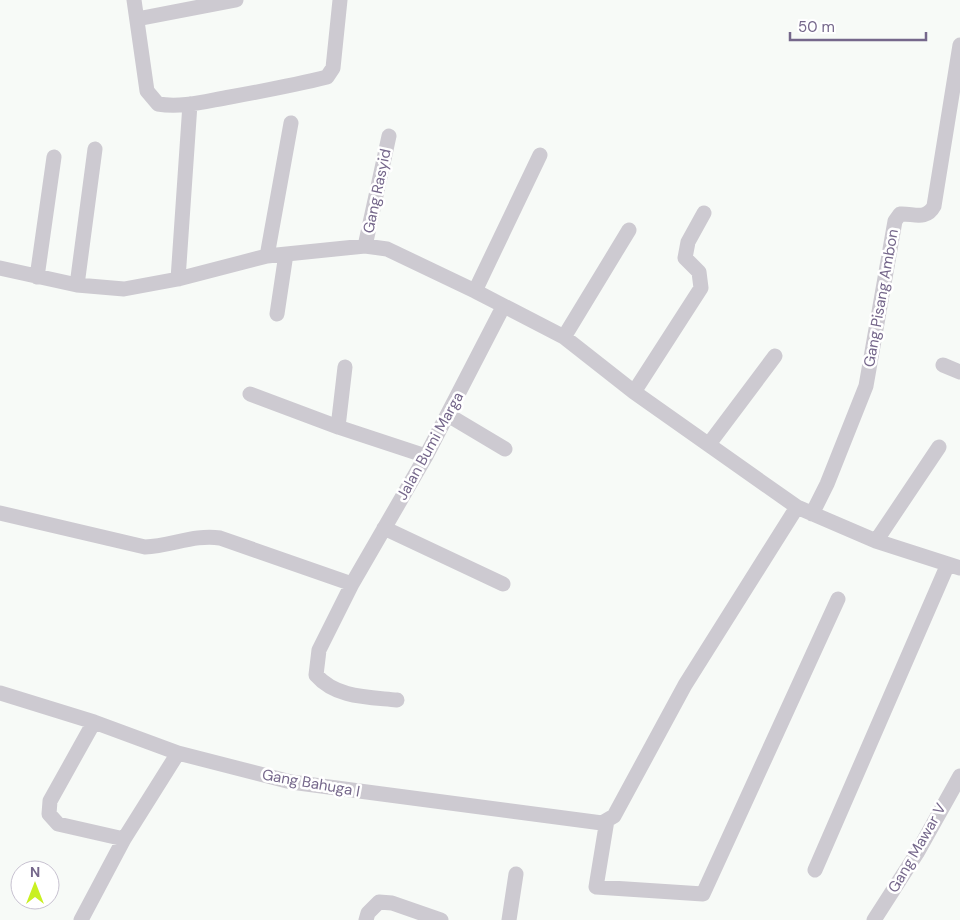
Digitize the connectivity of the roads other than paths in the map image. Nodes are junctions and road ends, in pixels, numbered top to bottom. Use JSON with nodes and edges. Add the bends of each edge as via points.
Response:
{"nodes":[{"id":1,"x":134,"y":0,"type":"edge"},
{"id":2,"x":340,"y":0,"type":"edge"},
{"id":3,"x":226,"y":1,"type":"edge"},
{"id":4,"x":137,"y":19,"type":"junction"},
{"id":5,"x":960,"y":44,"type":"edge"},
{"id":6,"x":190,"y":104,"type":"junction"},
{"id":7,"x":291,"y":123,"type":"dead end"},
{"id":8,"x":389,"y":136,"type":"dead end"},
{"id":9,"x":95,"y":149,"type":"dead end"},
{"id":10,"x":540,"y":155,"type":"dead end"},
{"id":11,"x":54,"y":157,"type":"dead end"},
{"id":12,"x":704,"y":213,"type":"dead end"},
{"id":13,"x":628,"y":230,"type":"dead end"},
{"id":14,"x":365,"y":246,"type":"junction"},
{"id":15,"x":286,"y":254,"type":"junction"},
{"id":16,"x":267,"y":256,"type":"junction"},
{"id":17,"x":0,"y":268,"type":"edge"},
{"id":18,"x":37,"y":277,"type":"junction"},
{"id":19,"x":178,"y":279,"type":"junction"},
{"id":20,"x":77,"y":285,"type":"junction"},
{"id":21,"x":475,"y":291,"type":"junction"},
{"id":22,"x":504,"y":307,"type":"junction"},
{"id":23,"x":277,"y":314,"type":"dead end"},
{"id":24,"x":564,"y":337,"type":"junction"},
{"id":25,"x":775,"y":356,"type":"dead end"},
{"id":26,"x":944,"y":365,"type":"dead end"},
{"id":27,"x":345,"y":367,"type":"dead end"},
{"id":28,"x":960,"y":372,"type":"edge"},
{"id":29,"x":634,"y":392,"type":"junction"},
{"id":30,"x":250,"y":394,"type":"dead end"},
{"id":31,"x":448,"y":415,"type":"junction"},
{"id":32,"x":338,"y":427,"type":"junction"},
{"id":33,"x":709,"y":444,"type":"junction"},
{"id":34,"x":939,"y":448,"type":"dead end"},
{"id":35,"x":505,"y":449,"type":"dead end"},
{"id":36,"x":426,"y":456,"type":"junction"},
{"id":37,"x":797,"y":508,"type":"junction"},
{"id":38,"x":0,"y":513,"type":"edge"},
{"id":39,"x":812,"y":514,"type":"junction"},
{"id":40,"x":384,"y":528,"type":"junction"},
{"id":41,"x":876,"y":541,"type":"junction"},
{"id":42,"x":954,"y":566,"type":"edge"},
{"id":43,"x":352,"y":584,"type":"junction"},
{"id":44,"x":502,"y":584,"type":"dead end"},
{"id":45,"x":838,"y":599,"type":"dead end"},
{"id":46,"x":0,"y":693,"type":"edge"},
{"id":47,"x":397,"y":700,"type":"dead end"},
{"id":48,"x":94,"y":722,"type":"junction"},
{"id":49,"x":178,"y":753,"type":"junction"},
{"id":50,"x":960,"y":776,"type":"edge"},
{"id":51,"x":604,"y":822,"type":"junction"},
{"id":52,"x":124,"y":839,"type":"junction"},
{"id":53,"x":815,"y":870,"type":"dead end"},
{"id":54,"x":516,"y":874,"type":"dead end"},
{"id":55,"x":81,"y":920,"type":"edge"},
{"id":56,"x":366,"y":920,"type":"edge"},
{"id":57,"x":441,"y":920,"type":"edge"},
{"id":58,"x":510,"y":920,"type":"edge"},
{"id":59,"x":874,"y":920,"type":"edge"}],
"edges":[{"from":1,"to":4,"type":"street"},
{"from":2,"to":6,"type":"street","via":[[333,68],[328,77]]},
{"from":3,"to":4,"type":"street"},
{"from":4,"to":6,"type":"street","via":[[150,98],[158,104]]},
{"from":5,"to":39,"type":"street","name":"Gang Pisang Ambon","via":[[934,206],[922,216],[900,214],[895,221],[866,386]]},
{"from":6,"to":19,"type":"street"},
{"from":7,"to":16,"type":"street"},
{"from":8,"to":14,"type":"street","name":"Gang Rasyid"},
{"from":9,"to":20,"type":"street"},
{"from":10,"to":21,"type":"street"},
{"from":11,"to":18,"type":"street"},
{"from":12,"to":29,"type":"street","via":[[688,242],[685,258],[699,272],[701,288]]},
{"from":13,"to":24,"type":"street"},
{"from":14,"to":15,"type":"street"},
{"from":14,"to":21,"type":"street","via":[[387,249]]},
{"from":15,"to":16,"type":"street"},
{"from":15,"to":23,"type":"street"},
{"from":16,"to":19,"type":"street"},
{"from":17,"to":18,"type":"street"},
{"from":18,"to":20,"type":"street"},
{"from":19,"to":20,"type":"street","via":[[124,289]]},
{"from":21,"to":22,"type":"street"},
{"from":22,"to":24,"type":"street"},
{"from":22,"to":31,"type":"street","name":"Jalan Bumi Marga"},
{"from":24,"to":29,"type":"street"},
{"from":25,"to":33,"type":"street"},
{"from":26,"to":28,"type":"street"},
{"from":27,"to":32,"type":"street"},
{"from":29,"to":33,"type":"street"},
{"from":30,"to":32,"type":"street"},
{"from":31,"to":35,"type":"street"},
{"from":31,"to":36,"type":"street","name":"Jalan Bumi Marga"},
{"from":32,"to":36,"type":"street"},
{"from":33,"to":37,"type":"street"},
{"from":34,"to":41,"type":"street"},
{"from":36,"to":40,"type":"street","name":"Jalan Bumi Marga"},
{"from":37,"to":39,"type":"street"},
{"from":37,"to":51,"type":"street","via":[[685,685],[614,816]]},
{"from":38,"to":43,"type":"street","via":[[132,546],[160,547],[198,537],[220,538]]},
{"from":39,"to":41,"type":"street"},
{"from":40,"to":43,"type":"street","name":"Jalan Bumi Marga"},
{"from":40,"to":44,"type":"street"},
{"from":41,"to":42,"type":"street"},
{"from":42,"to":53,"type":"street"},
{"from":43,"to":47,"type":"street","name":"Jalan Bumi Marga","via":[[319,650],[316,675],[323,684],[346,694]]},
{"from":45,"to":51,"type":"street","via":[[703,894],[596,887]]},
{"from":46,"to":48,"type":"street","name":"Gang Bahuga I"},
{"from":48,"to":49,"type":"street","name":"Gang Bahuga I"},
{"from":48,"to":52,"type":"street","via":[[50,801],[49,814],[58,824]]},
{"from":49,"to":51,"type":"street","name":"Gang Bahuga I","via":[[291,782]]},
{"from":49,"to":52,"type":"street"},
{"from":50,"to":59,"type":"street","name":"Gang Mawar V"},
{"from":52,"to":55,"type":"street"},
{"from":54,"to":58,"type":"street"},
{"from":56,"to":57,"type":"street","via":[[379,902],[392,903]]}]}
